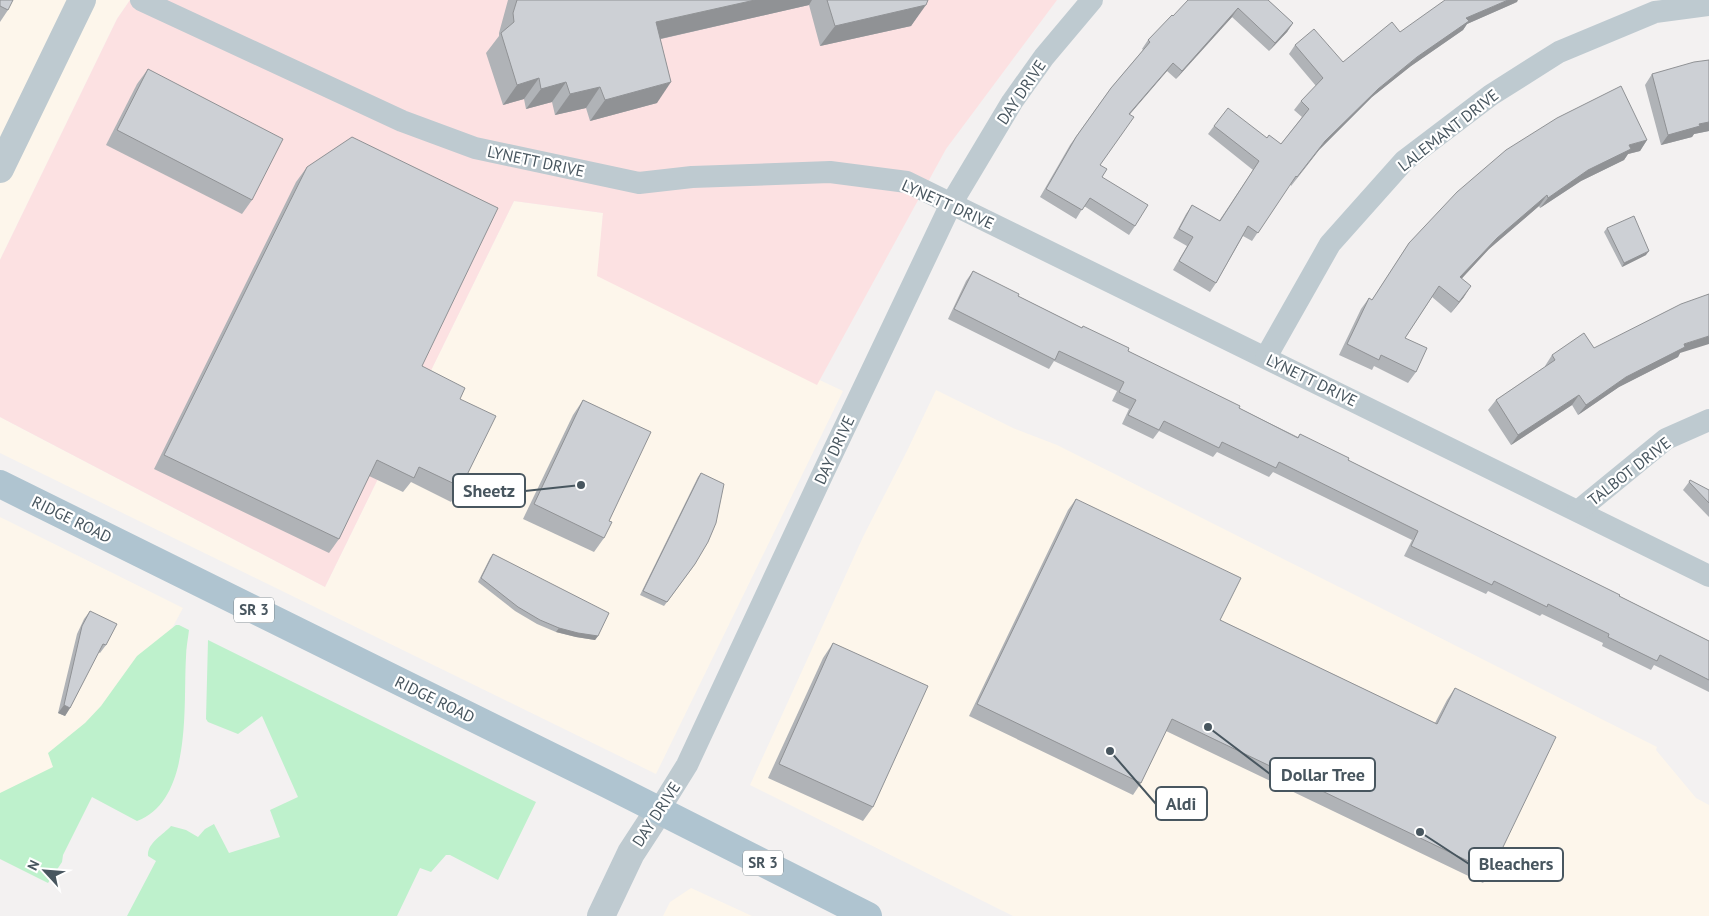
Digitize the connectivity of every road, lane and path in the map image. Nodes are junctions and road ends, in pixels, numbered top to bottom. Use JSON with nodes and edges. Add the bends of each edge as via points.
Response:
{"nodes":[{"id":1,"x":82,"y":0,"type":"edge"},
{"id":2,"x":141,"y":0,"type":"edge"},
{"id":3,"x":1092,"y":0,"type":"edge"},
{"id":4,"x":1709,"y":5,"type":"edge"},
{"id":5,"x":0,"y":169,"type":"edge"},
{"id":6,"x":951,"y":204,"type":"junction"},
{"id":7,"x":1266,"y":357,"type":"junction"},
{"id":8,"x":1709,"y":420,"type":"edge"},
{"id":9,"x":0,"y":484,"type":"edge"},
{"id":10,"x":1578,"y":511,"type":"junction"},
{"id":11,"x":1709,"y":576,"type":"edge"},
{"id":12,"x":659,"y":810,"type":"junction"},
{"id":13,"x":600,"y":916,"type":"edge"},
{"id":14,"x":868,"y":916,"type":"edge"}],
"edges":[{"from":1,"to":5,"type":"street"},
{"from":2,"to":6,"type":"street","name":"LYNETT DRIVE","via":[[402,121],[469,147],[639,183],[692,177],[830,172],[907,182]]},
{"from":3,"to":6,"type":"street","name":"DAY DRIVE","via":[[1044,57],[1012,102]]},
{"from":4,"to":7,"type":"street","name":"LALEMANT DRIVE","via":[[1655,12],[1560,52],[1491,95],[1404,161],[1330,244]]},
{"from":6,"to":7,"type":"street","name":"LYNETT DRIVE"},
{"from":6,"to":12,"type":"street","name":"DAY DRIVE","via":[[687,765]]},
{"from":7,"to":10,"type":"street","name":"LYNETT DRIVE"},
{"from":8,"to":10,"type":"street","name":"TALBOT DRIVE","via":[[1666,439]]},
{"from":9,"to":12,"type":"main road","name":"RIDGE ROAD","number":"SR 3"},
{"from":10,"to":11,"type":"street","name":"LYNETT DRIVE"},
{"from":12,"to":13,"type":"street","name":"DAY DRIVE","via":[[631,853]]},
{"from":12,"to":14,"type":"main road","name":"RIDGE ROAD","number":"SR 3"}]}
